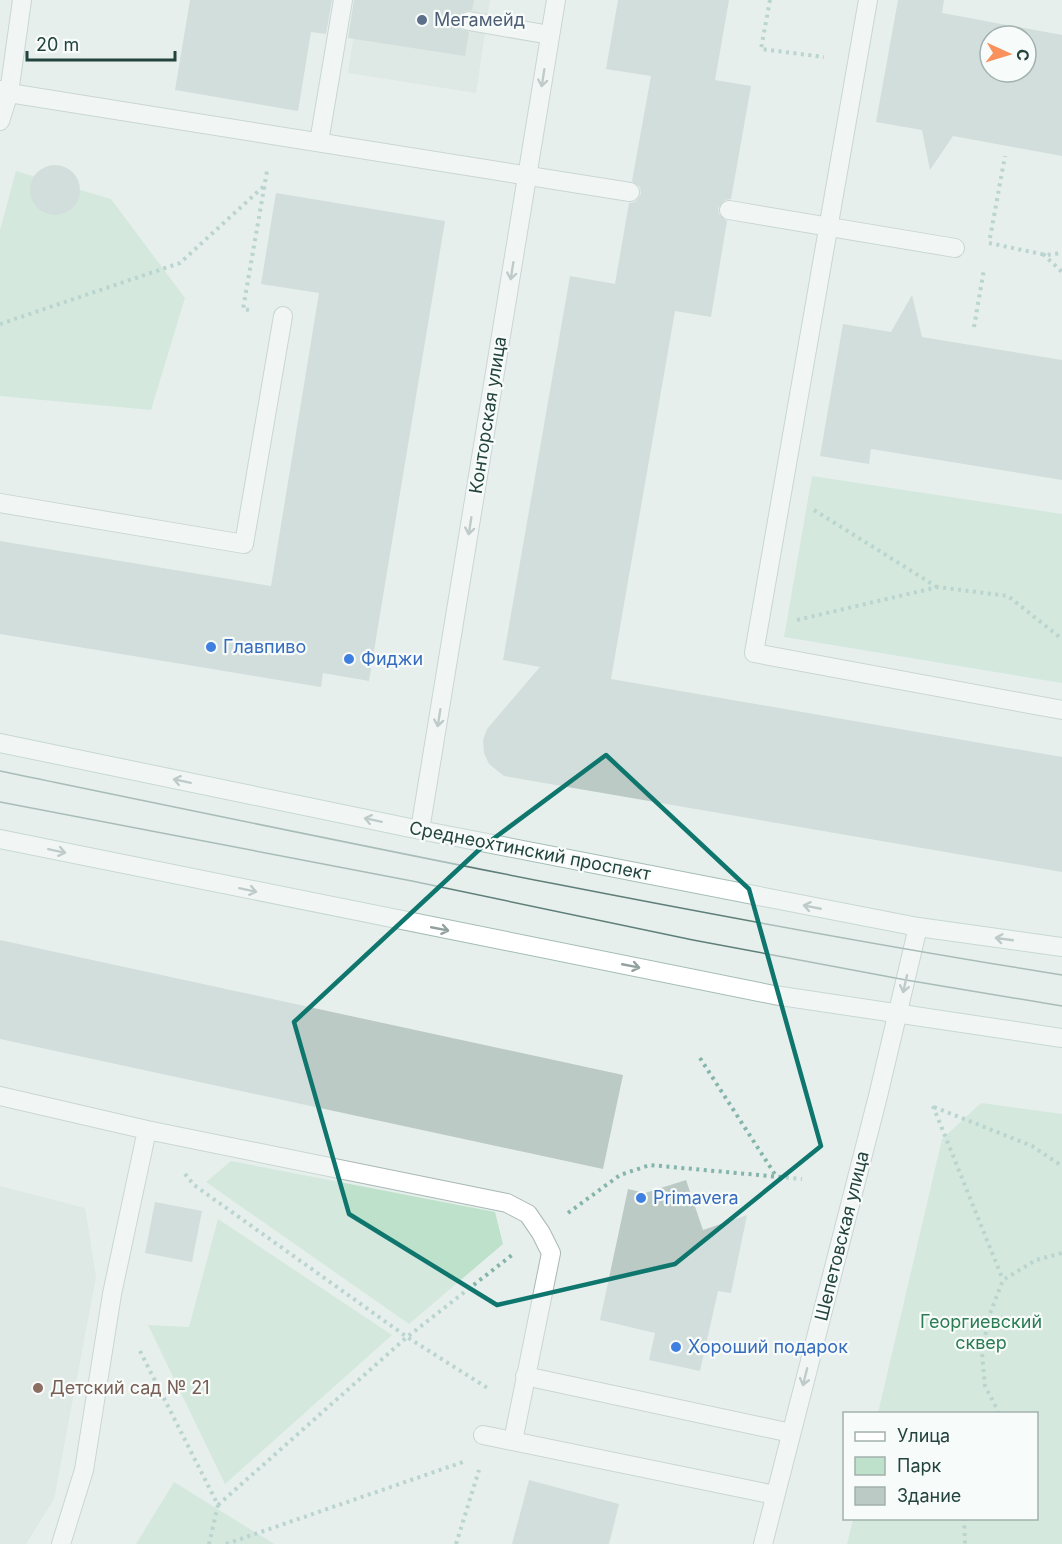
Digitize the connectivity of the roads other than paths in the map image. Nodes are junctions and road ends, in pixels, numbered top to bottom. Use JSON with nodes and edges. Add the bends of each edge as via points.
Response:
{"nodes":[{"id":1,"x":22,"y":0,"type":"edge"},
{"id":2,"x":343,"y":0,"type":"edge"},
{"id":3,"x":556,"y":0,"type":"edge"},
{"id":4,"x":868,"y":0,"type":"edge"},
{"id":5,"x":470,"y":21,"type":"dead end"},
{"id":6,"x":550,"y":35,"type":"junction"},
{"id":7,"x":4,"y":92,"type":"edge"},
{"id":8,"x":0,"y":121,"type":"edge"},
{"id":9,"x":319,"y":142,"type":"junction"},
{"id":10,"x":527,"y":175,"type":"junction"},
{"id":11,"x":630,"y":192,"type":"dead end"},
{"id":12,"x":729,"y":210,"type":"dead end"},
{"id":13,"x":828,"y":226,"type":"junction"},
{"id":14,"x":955,"y":248,"type":"road end"},
{"id":15,"x":283,"y":316,"type":"road end"},
{"id":16,"x":0,"y":503,"type":"edge"},
{"id":17,"x":1062,"y":710,"type":"edge"},
{"id":18,"x":0,"y":743,"type":"edge"},
{"id":19,"x":420,"y":830,"type":"junction"},
{"id":20,"x":0,"y":839,"type":"edge"},
{"id":21,"x":918,"y":927,"type":"junction"},
{"id":22,"x":1062,"y":947,"type":"edge"},
{"id":23,"x":898,"y":1013,"type":"junction"},
{"id":24,"x":1062,"y":1038,"type":"edge"},
{"id":25,"x":1,"y":1099,"type":"edge"},
{"id":26,"x":147,"y":1130,"type":"junction"},
{"id":27,"x":525,"y":1376,"type":"junction"},
{"id":28,"x":791,"y":1433,"type":"junction"},
{"id":29,"x":483,"y":1435,"type":"dead end"},
{"id":30,"x":513,"y":1441,"type":"junction"},
{"id":31,"x":775,"y":1495,"type":"junction"},
{"id":32,"x":61,"y":1544,"type":"edge"},
{"id":33,"x":763,"y":1544,"type":"edge"}],
"edges":[{"from":1,"to":7,"type":"main road"},
{"from":2,"to":9,"type":"main road"},
{"from":3,"to":6,"type":"main road","name":"Конторская улица"},
{"from":4,"to":13,"type":"main road"},
{"from":5,"to":6,"type":"main road"},
{"from":6,"to":10,"type":"main road","name":"Конторская улица","one_way":true},
{"from":7,"to":8,"type":"main road"},
{"from":7,"to":9,"type":"main road"},
{"from":9,"to":10,"type":"main road"},
{"from":10,"to":11,"type":"main road"},
{"from":10,"to":19,"type":"main road","name":"Конторская улица","one_way":true},
{"from":12,"to":13,"type":"main road"},
{"from":13,"to":14,"type":"main road"},
{"from":13,"to":17,"type":"main road","via":[[754,653]]},
{"from":15,"to":16,"type":"main road","via":[[244,544]]},
{"from":19,"to":18,"type":"main road","name":"Среднеохтинский проспект","one_way":true},
{"from":21,"to":19,"type":"main road","name":"Среднеохтинский проспект","one_way":true},
{"from":20,"to":23,"type":"main road","one_way":true,"via":[[774,995]]},
{"from":22,"to":21,"type":"main road","name":"Среднеохтинский проспект","one_way":true},
{"from":21,"to":23,"type":"main road","name":"Шепетовская улица","one_way":true},
{"from":23,"to":24,"type":"main road"},
{"from":23,"to":28,"type":"main road","name":"Шепетовская улица","one_way":true},
{"from":25,"to":26,"type":"main road"},
{"from":26,"to":27,"type":"main road","via":[[507,1203],[528,1214],[550,1253]]},
{"from":26,"to":32,"type":"main road","via":[[112,1294],[84,1470]]},
{"from":27,"to":28,"type":"main road"},
{"from":27,"to":30,"type":"main road"},
{"from":28,"to":31,"type":"main road","name":"Шепетовская улица"},
{"from":29,"to":30,"type":"main road"},
{"from":30,"to":31,"type":"main road"},
{"from":31,"to":33,"type":"main road","name":"Шепетовская улица"}]}
